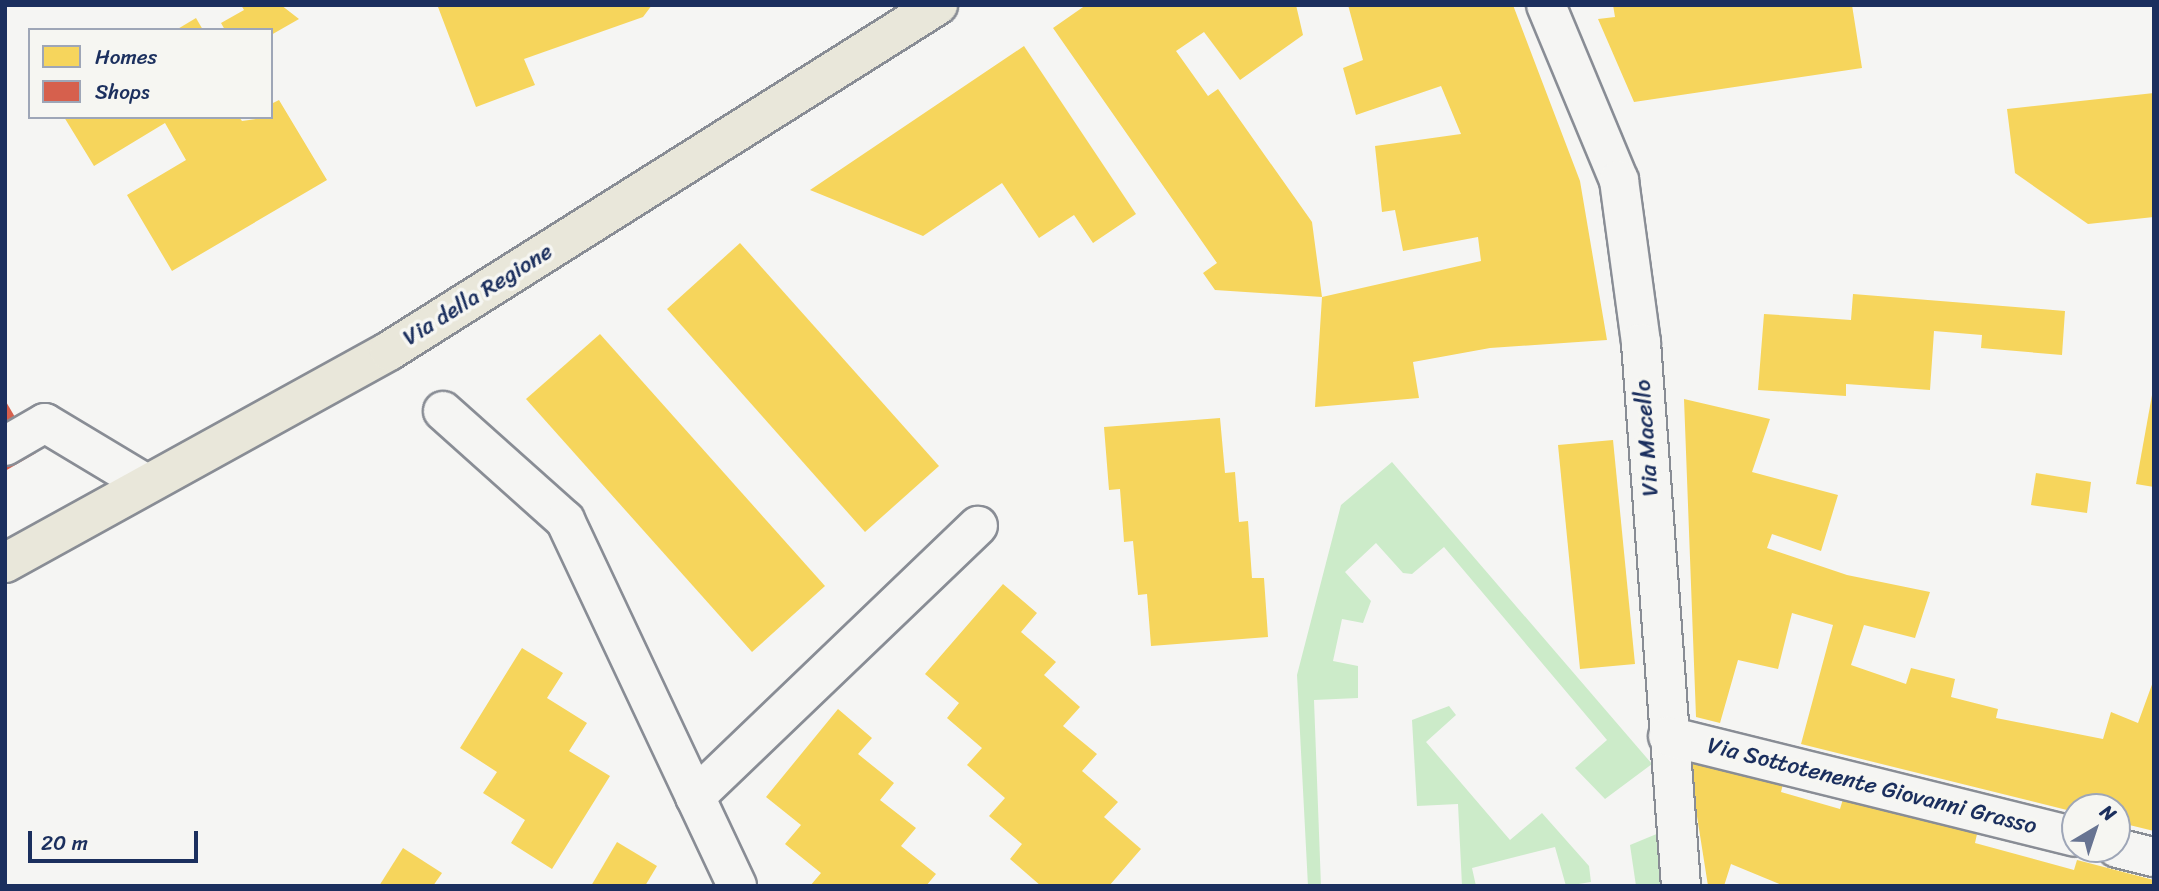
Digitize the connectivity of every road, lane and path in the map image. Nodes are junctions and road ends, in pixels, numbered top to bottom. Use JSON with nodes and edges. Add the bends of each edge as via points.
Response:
{"nodes":[{"id":1,"x":938,"y":5,"type":"edge"},
{"id":2,"x":1546,"y":5,"type":"edge"},
{"id":3,"x":443,"y":411,"type":"dead end"},
{"id":4,"x":5,"y":446,"type":"edge"},
{"id":5,"x":145,"y":483,"type":"junction"},
{"id":6,"x":978,"y":526,"type":"dead end"},
{"id":7,"x":5,"y":563,"type":"edge"},
{"id":8,"x":1668,"y":736,"type":"junction"},
{"id":9,"x":695,"y":797,"type":"junction"},
{"id":10,"x":2061,"y":834,"type":"edge"},
{"id":11,"x":2131,"y":851,"type":"edge"},
{"id":12,"x":2154,"y":857,"type":"edge"},
{"id":13,"x":737,"y":886,"type":"edge"},
{"id":14,"x":1681,"y":886,"type":"edge"}],
"edges":[{"from":1,"to":5,"type":"main road","name":"Via della Regione","via":[[389,351]]},
{"from":2,"to":8,"type":"street","name":"Via Macello","via":[[1619,180],[1641,343]]},
{"from":3,"to":9,"type":"street","via":[[565,520]]},
{"from":4,"to":5,"type":"street","via":[[45,422]]},
{"from":5,"to":7,"type":"main road","name":"Via della Regione"},
{"from":6,"to":9,"type":"street"},
{"from":8,"to":10,"type":"street","name":"Via Sottotenente Giovanni Grasso"},
{"from":8,"to":14,"type":"street","name":"Via Macello"},
{"from":9,"to":13,"type":"street"},
{"from":11,"to":12,"type":"street"}]}
